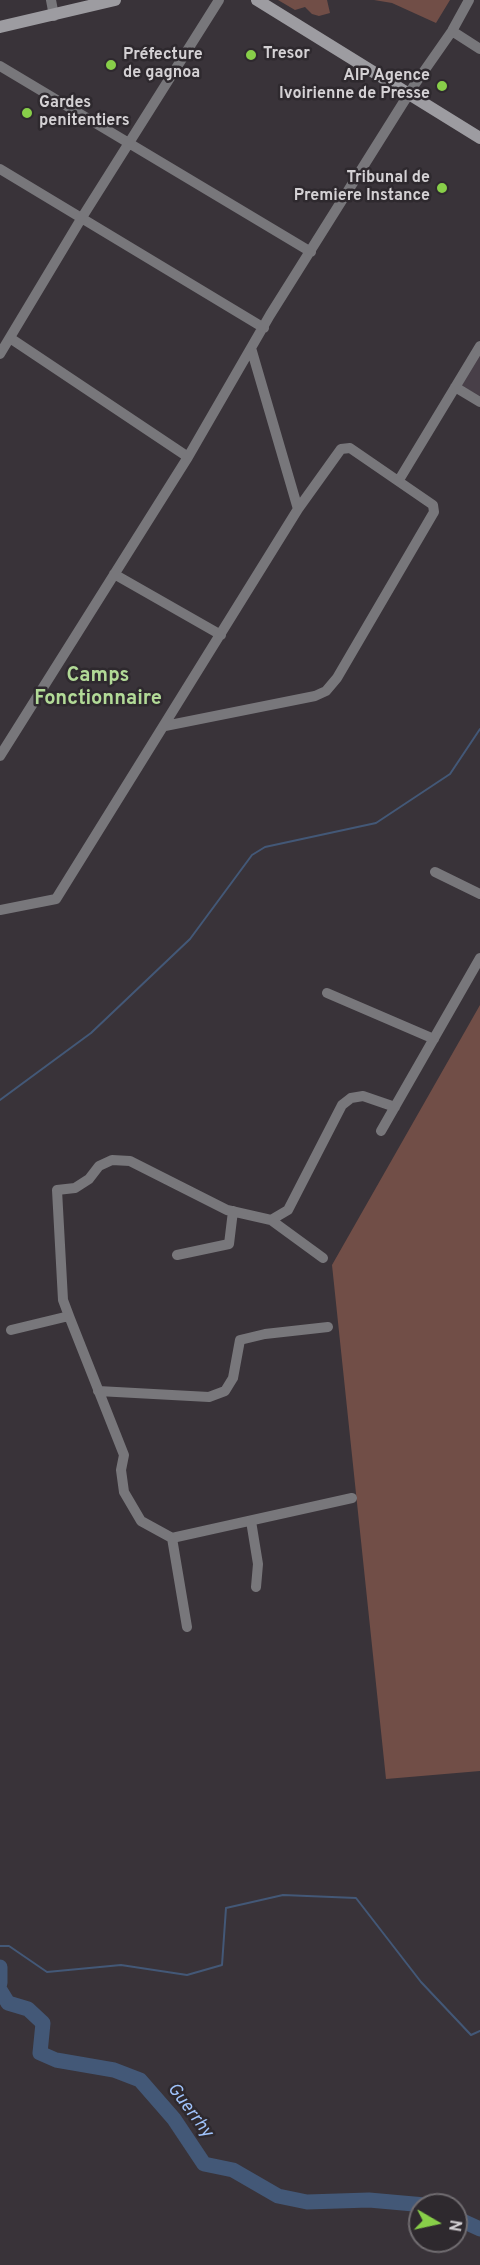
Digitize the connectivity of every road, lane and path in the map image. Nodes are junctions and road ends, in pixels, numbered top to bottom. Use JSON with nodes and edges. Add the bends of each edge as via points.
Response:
{"nodes":[{"id":1,"x":51,"y":0,"type":"edge"},
{"id":2,"x":115,"y":0,"type":"edge"},
{"id":3,"x":219,"y":0,"type":"edge"},
{"id":4,"x":257,"y":0,"type":"edge"},
{"id":5,"x":469,"y":0,"type":"edge"},
{"id":6,"x":54,"y":16,"type":"junction"},
{"id":7,"x":0,"y":27,"type":"edge"},
{"id":8,"x":452,"y":31,"type":"junction"},
{"id":9,"x":480,"y":49,"type":"edge"},
{"id":10,"x":0,"y":66,"type":"edge"},
{"id":11,"x":409,"y":95,"type":"junction"},
{"id":12,"x":480,"y":138,"type":"edge"},
{"id":13,"x":129,"y":144,"type":"junction"},
{"id":14,"x":0,"y":169,"type":"edge"},
{"id":15,"x":81,"y":219,"type":"junction"},
{"id":16,"x":311,"y":252,"type":"junction"},
{"id":17,"x":264,"y":328,"type":"junction"},
{"id":18,"x":10,"y":338,"type":"junction"},
{"id":19,"x":480,"y":346,"type":"edge"},
{"id":20,"x":251,"y":348,"type":"junction"},
{"id":21,"x":0,"y":354,"type":"edge"},
{"id":22,"x":455,"y":387,"type":"junction"},
{"id":23,"x":480,"y":402,"type":"edge"},
{"id":24,"x":188,"y":457,"type":"junction"},
{"id":25,"x":399,"y":480,"type":"junction"},
{"id":26,"x":298,"y":509,"type":"junction"},
{"id":27,"x":114,"y":574,"type":"junction"},
{"id":28,"x":221,"y":634,"type":"junction"},
{"id":29,"x":165,"y":726,"type":"junction"},
{"id":30,"x":0,"y":756,"type":"edge"},
{"id":31,"x":435,"y":872,"type":"dead end"},
{"id":32,"x":480,"y":894,"type":"edge"},
{"id":33,"x":0,"y":910,"type":"edge"},
{"id":34,"x":480,"y":958,"type":"edge"},
{"id":35,"x":327,"y":993,"type":"dead end"},
{"id":36,"x":434,"y":1039,"type":"junction"},
{"id":37,"x":395,"y":1107,"type":"junction"},
{"id":38,"x":381,"y":1131,"type":"dead end"},
{"id":39,"x":233,"y":1211,"type":"junction"},
{"id":40,"x":271,"y":1220,"type":"junction"},
{"id":41,"x":177,"y":1255,"type":"dead end"},
{"id":42,"x":323,"y":1258,"type":"dead end"},
{"id":43,"x":69,"y":1317,"type":"junction"},
{"id":44,"x":328,"y":1327,"type":"dead end"},
{"id":45,"x":12,"y":1330,"type":"dead end"},
{"id":46,"x":98,"y":1392,"type":"junction"},
{"id":47,"x":352,"y":1498,"type":"dead end"},
{"id":48,"x":251,"y":1521,"type":"junction"},
{"id":49,"x":172,"y":1538,"type":"junction"},
{"id":50,"x":256,"y":1587,"type":"dead end"},
{"id":51,"x":187,"y":1627,"type":"dead end"}],
"edges":[{"from":1,"to":6,"type":"street"},
{"from":2,"to":6,"type":"street"},
{"from":3,"to":13,"type":"street"},
{"from":4,"to":11,"type":"street"},
{"from":5,"to":8,"type":"street"},
{"from":6,"to":7,"type":"street"},
{"from":8,"to":9,"type":"street"},
{"from":8,"to":11,"type":"street"},
{"from":10,"to":13,"type":"street"},
{"from":11,"to":12,"type":"street"},
{"from":11,"to":16,"type":"street"},
{"from":13,"to":15,"type":"street"},
{"from":13,"to":16,"type":"street"},
{"from":14,"to":15,"type":"street"},
{"from":15,"to":17,"type":"street"},
{"from":15,"to":18,"type":"street"},
{"from":16,"to":17,"type":"street"},
{"from":17,"to":20,"type":"street"},
{"from":18,"to":21,"type":"street"},
{"from":18,"to":24,"type":"street"},
{"from":19,"to":22,"type":"street"},
{"from":20,"to":24,"type":"street"},
{"from":20,"to":26,"type":"street"},
{"from":22,"to":23,"type":"street"},
{"from":22,"to":25,"type":"street"},
{"from":24,"to":27,"type":"street"},
{"from":25,"to":26,"type":"street","via":[[345,447]]},
{"from":25,"to":29,"type":"street","via":[[433,505],[434,512],[326,691]]},
{"from":26,"to":28,"type":"street"},
{"from":27,"to":28,"type":"street"},
{"from":27,"to":30,"type":"street"},
{"from":28,"to":29,"type":"street"},
{"from":29,"to":33,"type":"street","via":[[56,899]]},
{"from":31,"to":32,"type":"street"},
{"from":34,"to":36,"type":"street"},
{"from":35,"to":36,"type":"street"},
{"from":36,"to":37,"type":"street"},
{"from":37,"to":38,"type":"street"},
{"from":37,"to":40,"type":"street","via":[[363,1096],[342,1105],[288,1210]]},
{"from":39,"to":40,"type":"street"},
{"from":39,"to":41,"type":"street","via":[[229,1244]]},
{"from":39,"to":43,"type":"street","via":[[130,1161],[112,1160],[99,1166],[75,1188],[57,1190],[63,1300]]},
{"from":40,"to":42,"type":"street"},
{"from":43,"to":45,"type":"street"},
{"from":43,"to":46,"type":"street"},
{"from":44,"to":46,"type":"street","via":[[240,1340],[233,1378],[225,1391],[209,1397]]},
{"from":46,"to":49,"type":"street","via":[[124,1455],[124,1492],[141,1521]]},
{"from":47,"to":48,"type":"street"},
{"from":48,"to":49,"type":"street"},
{"from":48,"to":50,"type":"street","via":[[258,1563]]},
{"from":49,"to":51,"type":"street"}]}
